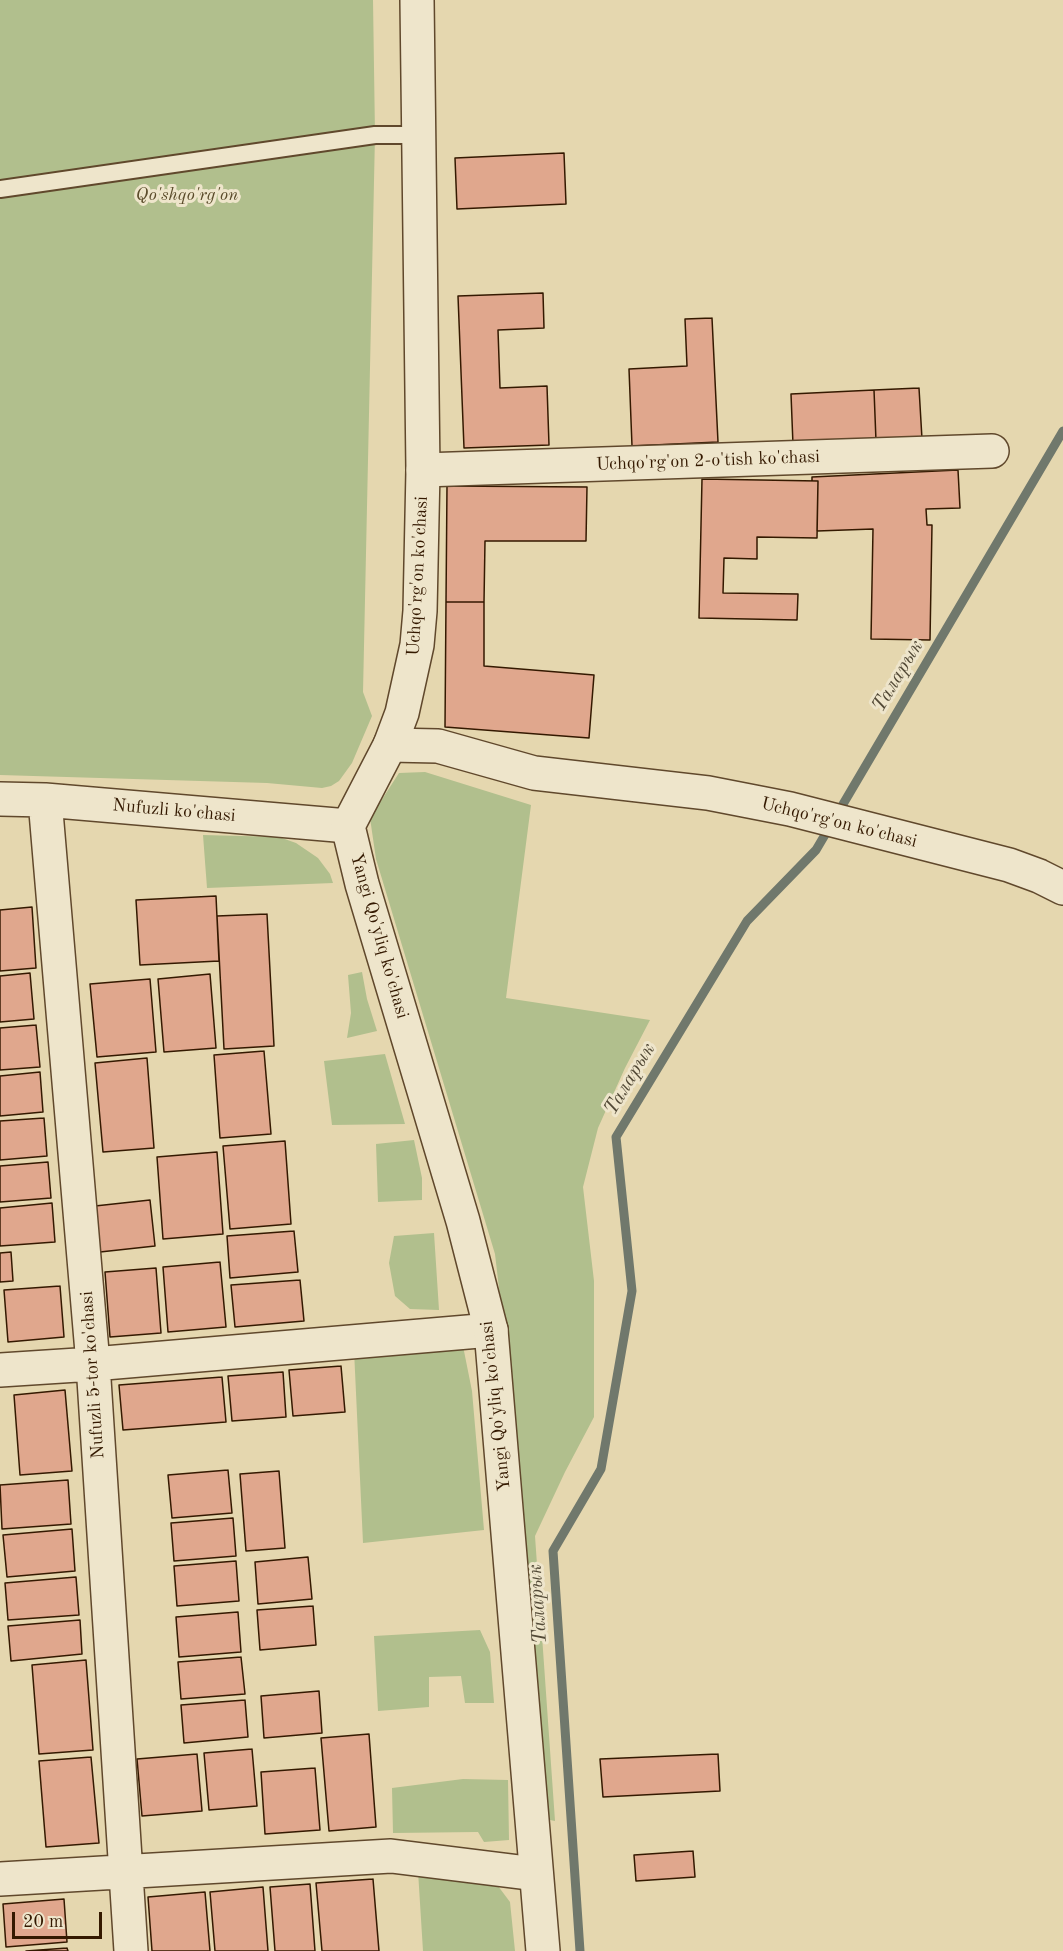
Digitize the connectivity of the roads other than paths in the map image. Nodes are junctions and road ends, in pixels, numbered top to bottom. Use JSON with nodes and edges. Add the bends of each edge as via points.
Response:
{"nodes":[{"id":1,"x":417,"y":0,"type":"edge"},
{"id":2,"x":418,"y":135,"type":"junction"},
{"id":3,"x":0,"y":189,"type":"edge"},
{"id":4,"x":992,"y":451,"type":"dead end"},
{"id":5,"x":423,"y":470,"type":"junction"},
{"id":6,"x":390,"y":745,"type":"junction"},
{"id":7,"x":0,"y":799,"type":"edge"},
{"id":8,"x":45,"y":800,"type":"junction"},
{"id":9,"x":348,"y":826,"type":"junction"},
{"id":10,"x":1063,"y":888,"type":"edge"},
{"id":11,"x":491,"y":1330,"type":"junction"},
{"id":12,"x":93,"y":1364,"type":"junction"},
{"id":13,"x":0,"y":1370,"type":"edge"},
{"id":14,"x":124,"y":1871,"type":"junction"},
{"id":15,"x":536,"y":1874,"type":"junction"},
{"id":16,"x":0,"y":1880,"type":"edge"},
{"id":17,"x":131,"y":1951,"type":"edge"},
{"id":18,"x":543,"y":1951,"type":"edge"}],
"edges":[{"from":1,"to":2,"type":"street","name":"Uchqo'rg'on ko'chasi"},
{"from":2,"to":3,"type":"lane","via":[[375,135]]},
{"from":2,"to":5,"type":"street","name":"Uchqo'rg'on ko'chasi"},
{"from":4,"to":5,"type":"street","name":"Uchqo'rg'on 2-o'tish ko'chasi"},
{"from":5,"to":6,"type":"street","name":"Uchqo'rg'on ko'chasi","via":[[417,645],[402,713]]},
{"from":6,"to":9,"type":"street"},
{"from":6,"to":10,"type":"street","name":"Uchqo'rg'on ko'chasi","via":[[438,746],[534,773],[708,793],[790,809],[1010,865]]},
{"from":7,"to":8,"type":"street","name":"Nufuzli ko'chasi"},
{"from":8,"to":9,"type":"street","name":"Nufuzli ko'chasi"},
{"from":8,"to":12,"type":"street","name":"Nufuzli 5-tor ko'chasi"},
{"from":9,"to":11,"type":"street","name":"Yangi Qo'yliq ko'chasi"},
{"from":11,"to":12,"type":"street"},
{"from":11,"to":15,"type":"street","name":"Yangi Qo'yliq ko'chasi"},
{"from":12,"to":13,"type":"street"},
{"from":12,"to":14,"type":"street","name":"Nufuzli 5-tor ko'chasi"},
{"from":14,"to":15,"type":"street","via":[[391,1856]]},
{"from":14,"to":16,"type":"street"},
{"from":14,"to":17,"type":"street","name":"Nufuzli 5-tor ko'chasi"},
{"from":15,"to":18,"type":"street","name":"Yangi Qo'yliq ko'chasi"}]}
